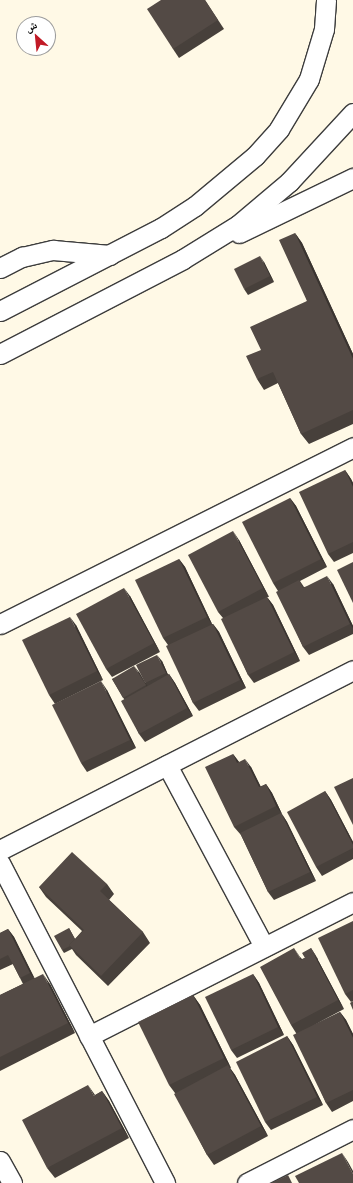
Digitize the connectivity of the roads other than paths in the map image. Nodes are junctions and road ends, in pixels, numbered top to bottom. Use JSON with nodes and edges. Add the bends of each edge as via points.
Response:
{"nodes":[{"id":1,"x":326,"y":0,"type":"edge"},
{"id":2,"x":353,"y":113,"type":"edge"},
{"id":3,"x":353,"y":178,"type":"edge"},
{"id":4,"x":110,"y":254,"type":"junction"},
{"id":5,"x":183,"y":259,"type":"junction"},
{"id":6,"x":0,"y":268,"type":"edge"},
{"id":7,"x":0,"y":311,"type":"edge"},
{"id":8,"x":0,"y":354,"type":"edge"},
{"id":9,"x":353,"y":447,"type":"edge"},
{"id":10,"x":0,"y":624,"type":"edge"},
{"id":11,"x":353,"y":670,"type":"edge"},
{"id":12,"x":167,"y":765,"type":"junction"},
{"id":13,"x":0,"y":850,"type":"edge"},
{"id":14,"x":0,"y":863,"type":"edge"},
{"id":15,"x":353,"y":902,"type":"edge"},
{"id":16,"x":264,"y":947,"type":"junction"},
{"id":17,"x":90,"y":1036,"type":"junction"},
{"id":18,"x":353,"y":1129,"type":"edge"},
{"id":19,"x":0,"y":1161,"type":"edge"},
{"id":20,"x":12,"y":1183,"type":"edge"},
{"id":21,"x":165,"y":1183,"type":"edge"},
{"id":22,"x":247,"y":1183,"type":"edge"}],
"edges":[{"from":1,"to":4,"type":"street","via":[[324,29],[309,79],[278,129],[245,165],[195,206]]},
{"from":2,"to":5,"type":"street","via":[[266,204]]},
{"from":3,"to":5,"type":"street"},
{"from":4,"to":6,"type":"street","via":[[53,250],[22,257]]},
{"from":4,"to":7,"type":"street"},
{"from":5,"to":8,"type":"street"},
{"from":9,"to":10,"type":"street"},
{"from":11,"to":12,"type":"street"},
{"from":12,"to":13,"type":"street"},
{"from":12,"to":16,"type":"street"},
{"from":14,"to":17,"type":"street"},
{"from":15,"to":16,"type":"street"},
{"from":16,"to":17,"type":"street"},
{"from":17,"to":21,"type":"street"},
{"from":18,"to":22,"type":"street"},
{"from":19,"to":20,"type":"street"}]}
